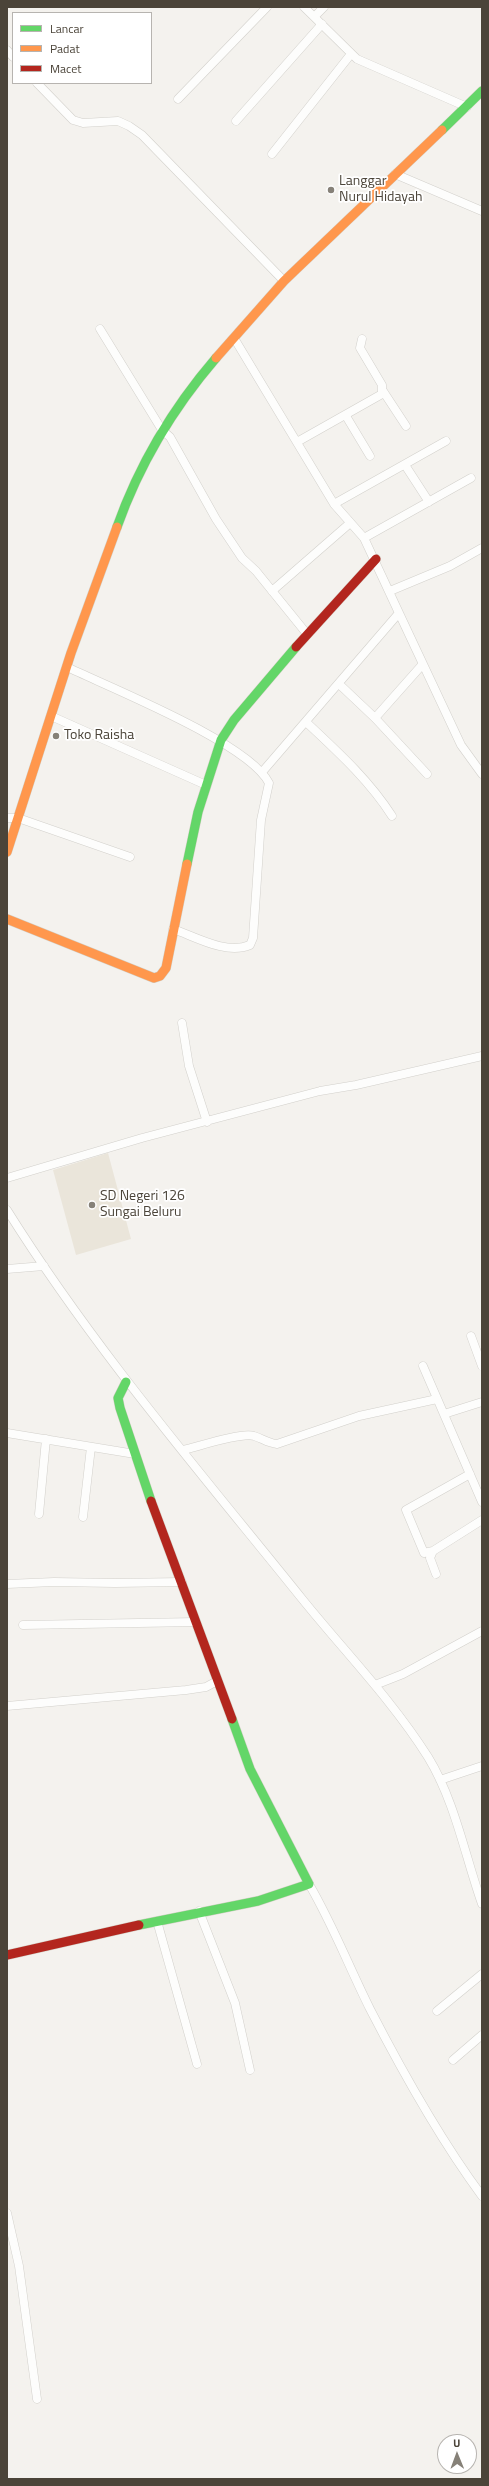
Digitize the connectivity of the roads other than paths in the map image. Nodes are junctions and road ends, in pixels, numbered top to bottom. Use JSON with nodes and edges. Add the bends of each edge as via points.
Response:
{"nodes":[{"id":1,"x":267,"y":7,"type":"edge"},
{"id":2,"x":304,"y":7,"type":"edge"},
{"id":3,"x":324,"y":7,"type":"edge"},
{"id":4,"x":315,"y":16,"type":"junction"},
{"id":5,"x":322,"y":24,"type":"junction"},
{"id":6,"x":351,"y":54,"type":"junction"},
{"id":7,"x":39,"y":84,"type":"edge"},
{"id":8,"x":482,"y":91,"type":"edge"},
{"id":9,"x":178,"y":99,"type":"dead end"},
{"id":10,"x":467,"y":107,"type":"junction"},
{"id":11,"x":236,"y":121,"type":"dead end"},
{"id":12,"x":272,"y":154,"type":"dead end"},
{"id":13,"x":395,"y":174,"type":"junction"},
{"id":14,"x":482,"y":211,"type":"edge"},
{"id":15,"x":284,"y":281,"type":"junction"},
{"id":16,"x":100,"y":329,"type":"dead end"},
{"id":17,"x":234,"y":338,"type":"junction"},
{"id":18,"x":362,"y":339,"type":"dead end"},
{"id":19,"x":383,"y":391,"type":"junction"},
{"id":20,"x":346,"y":416,"type":"junction"},
{"id":21,"x":406,"y":426,"type":"dead end"},
{"id":22,"x":162,"y":430,"type":"junction"},
{"id":23,"x":446,"y":441,"type":"dead end"},
{"id":24,"x":297,"y":442,"type":"junction"},
{"id":25,"x":370,"y":456,"type":"dead end"},
{"id":26,"x":405,"y":465,"type":"junction"},
{"id":27,"x":471,"y":478,"type":"dead end"},
{"id":28,"x":429,"y":502,"type":"junction"},
{"id":29,"x":334,"y":504,"type":"junction"},
{"id":30,"x":349,"y":524,"type":"junction"},
{"id":31,"x":364,"y":538,"type":"junction"},
{"id":32,"x":482,"y":548,"type":"edge"},
{"id":33,"x":376,"y":559,"type":"junction"},
{"id":34,"x":272,"y":591,"type":"junction"},
{"id":35,"x":390,"y":591,"type":"junction"},
{"id":36,"x":399,"y":613,"type":"junction"},
{"id":37,"x":307,"y":634,"type":"junction"},
{"id":38,"x":422,"y":665,"type":"junction"},
{"id":39,"x":67,"y":667,"type":"junction"},
{"id":40,"x":339,"y":684,"type":"junction"},
{"id":41,"x":51,"y":716,"type":"junction"},
{"id":42,"x":375,"y":718,"type":"junction"},
{"id":43,"x":306,"y":722,"type":"junction"},
{"id":44,"x":221,"y":740,"type":"junction"},
{"id":45,"x":262,"y":771,"type":"junction"},
{"id":46,"x":427,"y":774,"type":"dead end"},
{"id":47,"x":482,"y":774,"type":"edge"},
{"id":48,"x":206,"y":785,"type":"junction"},
{"id":49,"x":392,"y":816,"type":"dead end"},
{"id":50,"x":7,"y":818,"type":"edge"},
{"id":51,"x":18,"y":818,"type":"junction"},
{"id":52,"x":7,"y":852,"type":"edge"},
{"id":53,"x":130,"y":857,"type":"dead end"},
{"id":54,"x":7,"y":919,"type":"edge"},
{"id":55,"x":173,"y":929,"type":"junction"},
{"id":56,"x":182,"y":1023,"type":"dead end"},
{"id":57,"x":482,"y":1056,"type":"edge"},
{"id":58,"x":207,"y":1122,"type":"junction"},
{"id":59,"x":7,"y":1178,"type":"edge"},
{"id":60,"x":7,"y":1210,"type":"edge"},
{"id":61,"x":44,"y":1266,"type":"junction"},
{"id":62,"x":7,"y":1270,"type":"edge"},
{"id":63,"x":471,"y":1336,"type":"dead end"},
{"id":64,"x":481,"y":1362,"type":"edge"},
{"id":65,"x":424,"y":1366,"type":"dead end"},
{"id":66,"x":126,"y":1382,"type":"junction"},
{"id":67,"x":437,"y":1399,"type":"junction"},
{"id":68,"x":482,"y":1402,"type":"edge"},
{"id":69,"x":444,"y":1414,"type":"junction"},
{"id":70,"x":7,"y":1432,"type":"edge"},
{"id":71,"x":46,"y":1439,"type":"junction"},
{"id":72,"x":91,"y":1447,"type":"junction"},
{"id":73,"x":183,"y":1450,"type":"junction"},
{"id":74,"x":135,"y":1454,"type":"junction"},
{"id":75,"x":470,"y":1474,"type":"junction"},
{"id":76,"x":482,"y":1502,"type":"edge"},
{"id":77,"x":39,"y":1514,"type":"dead end"},
{"id":78,"x":83,"y":1517,"type":"dead end"},
{"id":79,"x":482,"y":1520,"type":"edge"},
{"id":80,"x":433,"y":1551,"type":"junction"},
{"id":81,"x":436,"y":1574,"type":"dead end"},
{"id":82,"x":182,"y":1582,"type":"junction"},
{"id":83,"x":7,"y":1584,"type":"edge"},
{"id":84,"x":196,"y":1622,"type":"junction"},
{"id":85,"x":23,"y":1625,"type":"dead end"},
{"id":86,"x":482,"y":1631,"type":"edge"},
{"id":87,"x":217,"y":1681,"type":"junction"},
{"id":88,"x":378,"y":1688,"type":"junction"},
{"id":89,"x":7,"y":1706,"type":"edge"},
{"id":90,"x":482,"y":1766,"type":"edge"},
{"id":91,"x":440,"y":1780,"type":"junction"},
{"id":92,"x":309,"y":1884,"type":"junction"},
{"id":93,"x":482,"y":1904,"type":"edge"},
{"id":94,"x":199,"y":1911,"type":"junction"},
{"id":95,"x":157,"y":1921,"type":"junction"},
{"id":96,"x":7,"y":1955,"type":"edge"},
{"id":97,"x":482,"y":1974,"type":"edge"},
{"id":98,"x":437,"y":2011,"type":"dead end"},
{"id":99,"x":482,"y":2035,"type":"edge"},
{"id":100,"x":453,"y":2060,"type":"dead end"},
{"id":101,"x":196,"y":2064,"type":"dead end"},
{"id":102,"x":250,"y":2070,"type":"dead end"},
{"id":103,"x":482,"y":2196,"type":"edge"},
{"id":104,"x":7,"y":2212,"type":"edge"},
{"id":105,"x":37,"y":2399,"type":"dead end"}],
"edges":[{"from":1,"to":9,"type":"street"},
{"from":2,"to":4,"type":"street"},
{"from":3,"to":4,"type":"street"},
{"from":4,"to":5,"type":"street"},
{"from":5,"to":6,"type":"street"},
{"from":5,"to":11,"type":"street"},
{"from":6,"to":10,"type":"street","via":[[387,73]]},
{"from":6,"to":12,"type":"street"},
{"from":7,"to":15,"type":"street","via":[[73,120],[83,123],[118,121],[142,135]]},
{"from":8,"to":10,"type":"street"},
{"from":10,"to":13,"type":"street"},
{"from":13,"to":14,"type":"street"},
{"from":13,"to":15,"type":"street"},
{"from":15,"to":17,"type":"street"},
{"from":16,"to":22,"type":"street"},
{"from":17,"to":22,"type":"street"},
{"from":17,"to":24,"type":"street"},
{"from":18,"to":19,"type":"street","via":[[360,348]]},
{"from":19,"to":20,"type":"street","via":[[378,397]]},
{"from":19,"to":21,"type":"street"},
{"from":20,"to":24,"type":"street"},
{"from":20,"to":25,"type":"street"},
{"from":22,"to":34,"type":"street","via":[[170,437],[230,541]]},
{"from":22,"to":39,"type":"street","via":[[132,486]]},
{"from":23,"to":26,"type":"street"},
{"from":24,"to":29,"type":"street"},
{"from":26,"to":28,"type":"street"},
{"from":26,"to":29,"type":"street"},
{"from":27,"to":28,"type":"street"},
{"from":28,"to":31,"type":"street"},
{"from":29,"to":30,"type":"street"},
{"from":30,"to":31,"type":"street"},
{"from":30,"to":34,"type":"street"},
{"from":31,"to":33,"type":"street"},
{"from":32,"to":35,"type":"street","via":[[450,566]]},
{"from":33,"to":35,"type":"street"},
{"from":33,"to":37,"type":"street"},
{"from":34,"to":37,"type":"street"},
{"from":35,"to":36,"type":"street"},
{"from":36,"to":38,"type":"street"},
{"from":36,"to":40,"type":"street"},
{"from":37,"to":44,"type":"street","via":[[234,720]]},
{"from":38,"to":42,"type":"street"},
{"from":38,"to":47,"type":"street","via":[[461,745]]},
{"from":39,"to":41,"type":"street"},
{"from":39,"to":44,"type":"street"},
{"from":40,"to":42,"type":"street"},
{"from":40,"to":43,"type":"street"},
{"from":41,"to":48,"type":"street"},
{"from":41,"to":51,"type":"street"},
{"from":42,"to":46,"type":"street"},
{"from":43,"to":45,"type":"street"},
{"from":43,"to":49,"type":"street","via":[[351,763]]},
{"from":44,"to":45,"type":"street"},
{"from":44,"to":48,"type":"street"},
{"from":45,"to":55,"type":"street","via":[[269,787],[261,820],[253,938],[250,946],[228,949]]},
{"from":48,"to":55,"type":"street"},
{"from":50,"to":51,"type":"street"},
{"from":51,"to":52,"type":"street"},
{"from":51,"to":53,"type":"street"},
{"from":54,"to":55,"type":"street","via":[[154,978],[160,976],[166,968]]},
{"from":56,"to":58,"type":"street","via":[[189,1066]]},
{"from":57,"to":58,"type":"street","via":[[363,1084],[320,1091]]},
{"from":58,"to":59,"type":"street","via":[[142,1138]]},
{"from":60,"to":61,"type":"street"},
{"from":61,"to":62,"type":"street"},
{"from":61,"to":66,"type":"street"},
{"from":63,"to":64,"type":"street"},
{"from":65,"to":67,"type":"street"},
{"from":66,"to":73,"type":"street","via":[[165,1432]]},
{"from":66,"to":74,"type":"street","via":[[118,1398]]},
{"from":67,"to":69,"type":"street"},
{"from":67,"to":73,"type":"street","via":[[359,1416],[277,1444],[265,1442],[253,1435]]},
{"from":68,"to":69,"type":"street"},
{"from":69,"to":75,"type":"street"},
{"from":70,"to":71,"type":"street"},
{"from":71,"to":72,"type":"street"},
{"from":71,"to":77,"type":"street"},
{"from":72,"to":74,"type":"street"},
{"from":72,"to":78,"type":"street"},
{"from":73,"to":88,"type":"street"},
{"from":74,"to":82,"type":"street","via":[[161,1531]]},
{"from":75,"to":76,"type":"street"},
{"from":75,"to":80,"type":"street","via":[[406,1510],[424,1553]]},
{"from":79,"to":80,"type":"street"},
{"from":80,"to":81,"type":"street","via":[[430,1558]]},
{"from":82,"to":83,"type":"street"},
{"from":82,"to":84,"type":"street"},
{"from":84,"to":85,"type":"street"},
{"from":84,"to":87,"type":"street"},
{"from":86,"to":88,"type":"street"},
{"from":87,"to":89,"type":"street","via":[[186,1690]]},
{"from":87,"to":92,"type":"street","via":[[250,1769]]},
{"from":88,"to":91,"type":"street","via":[[428,1757]]},
{"from":90,"to":91,"type":"street"},
{"from":91,"to":93,"type":"street"},
{"from":92,"to":94,"type":"street","via":[[258,1901]]},
{"from":92,"to":103,"type":"street","via":[[331,1922],[370,2008],[402,2068],[452,2152]]},
{"from":94,"to":95,"type":"street"},
{"from":94,"to":102,"type":"street","via":[[235,2003]]},
{"from":95,"to":96,"type":"street"},
{"from":95,"to":101,"type":"street"},
{"from":97,"to":98,"type":"street"},
{"from":99,"to":100,"type":"street"},
{"from":104,"to":105,"type":"street","via":[[19,2266]]}]}
